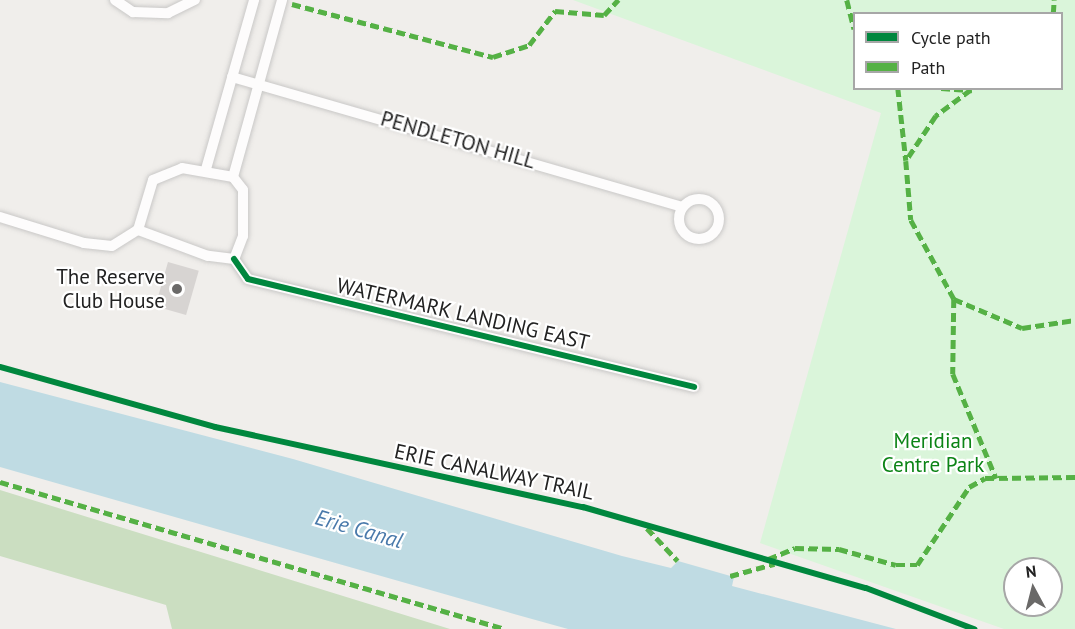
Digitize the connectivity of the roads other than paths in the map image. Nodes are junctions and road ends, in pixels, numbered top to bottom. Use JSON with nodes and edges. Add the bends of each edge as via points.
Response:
{"nodes":[{"id":1,"x":115,"y":0,"type":"edge"},
{"id":2,"x":195,"y":0,"type":"edge"},
{"id":3,"x":254,"y":0,"type":"edge"},
{"id":4,"x":282,"y":0,"type":"edge"},
{"id":5,"x":232,"y":77,"type":"junction"},
{"id":6,"x":259,"y":84,"type":"junction"},
{"id":7,"x":206,"y":169,"type":"junction"},
{"id":8,"x":234,"y":177,"type":"junction"},
{"id":9,"x":682,"y":207,"type":"dead end"},
{"id":10,"x":0,"y":217,"type":"edge"},
{"id":11,"x":138,"y":230,"type":"junction"},
{"id":12,"x":234,"y":259,"type":"junction"},
{"id":13,"x":693,"y":387,"type":"dead end"}],
"edges":[{"from":1,"to":2,"type":"street","via":[[133,12],[168,13]]},
{"from":3,"to":5,"type":"street"},
{"from":4,"to":6,"type":"street"},
{"from":5,"to":6,"type":"street","name":"PENDLETON HILL"},
{"from":5,"to":7,"type":"street"},
{"from":6,"to":8,"type":"street"},
{"from":6,"to":9,"type":"street","name":"PENDLETON HILL"},
{"from":7,"to":8,"type":"street"},
{"from":7,"to":11,"type":"street","via":[[182,168],[153,180]]},
{"from":8,"to":12,"type":"street","via":[[243,190],[246,219]]},
{"from":10,"to":11,"type":"street","via":[[84,243],[112,246]]},
{"from":11,"to":12,"type":"street","via":[[208,256]]},
{"from":12,"to":13,"type":"street","name":"WATERMARK LANDING EAST","via":[[248,279]]}]}
